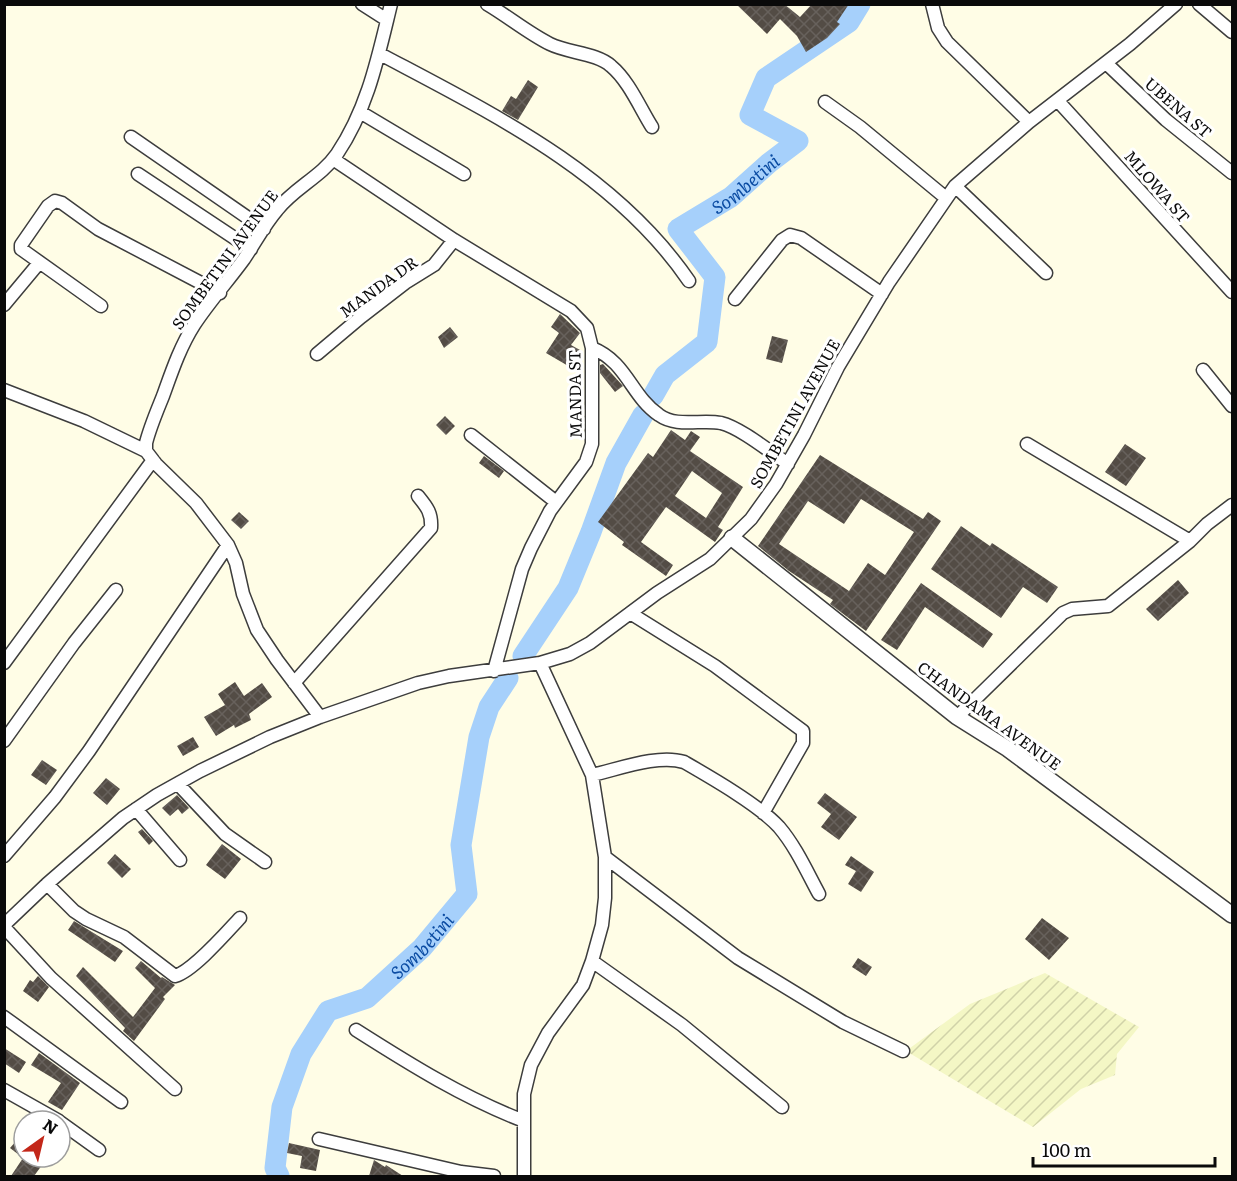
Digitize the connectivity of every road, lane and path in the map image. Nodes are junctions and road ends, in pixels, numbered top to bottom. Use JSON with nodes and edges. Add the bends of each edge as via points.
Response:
{"nodes":[{"id":1,"x":362,"y":4,"type":"edge"},
{"id":2,"x":391,"y":4,"type":"edge"},
{"id":3,"x":487,"y":4,"type":"edge"},
{"id":4,"x":932,"y":4,"type":"edge"},
{"id":5,"x":1176,"y":4,"type":"edge"},
{"id":6,"x":1199,"y":4,"type":"edge"},
{"id":7,"x":387,"y":20,"type":"junction"},
{"id":8,"x":1233,"y":32,"type":"edge"},
{"id":9,"x":380,"y":54,"type":"junction"},
{"id":10,"x":1106,"y":63,"type":"junction"},
{"id":11,"x":1058,"y":101,"type":"junction"},
{"id":12,"x":825,"y":102,"type":"dead end"},
{"id":13,"x":360,"y":112,"type":"junction"},
{"id":14,"x":1029,"y":122,"type":"junction"},
{"id":15,"x":652,"y":127,"type":"dead end"},
{"id":16,"x":131,"y":137,"type":"dead end"},
{"id":17,"x":333,"y":159,"type":"junction"},
{"id":18,"x":1233,"y":173,"type":"edge"},
{"id":19,"x":138,"y":174,"type":"dead end"},
{"id":20,"x":464,"y":174,"type":"dead end"},
{"id":21,"x":955,"y":186,"type":"junction"},
{"id":22,"x":946,"y":198,"type":"junction"},
{"id":23,"x":264,"y":229,"type":"junction"},
{"id":24,"x":454,"y":240,"type":"junction"},
{"id":25,"x":251,"y":249,"type":"junction"},
{"id":26,"x":39,"y":263,"type":"junction"},
{"id":27,"x":1046,"y":273,"type":"dead end"},
{"id":28,"x":689,"y":281,"type":"dead end"},
{"id":29,"x":1233,"y":292,"type":"edge"},
{"id":30,"x":219,"y":293,"type":"junction"},
{"id":31,"x":882,"y":294,"type":"junction"},
{"id":32,"x":735,"y":299,"type":"dead end"},
{"id":33,"x":4,"y":305,"type":"edge"},
{"id":34,"x":101,"y":306,"type":"dead end"},
{"id":35,"x":592,"y":348,"type":"junction"},
{"id":36,"x":317,"y":354,"type":"dead end"},
{"id":37,"x":1203,"y":370,"type":"dead end"},
{"id":38,"x":4,"y":390,"type":"edge"},
{"id":39,"x":1233,"y":406,"type":"edge"},
{"id":40,"x":471,"y":435,"type":"dead end"},
{"id":41,"x":1027,"y":444,"type":"dead end"},
{"id":42,"x":150,"y":455,"type":"junction"},
{"id":43,"x":788,"y":464,"type":"junction"},
{"id":44,"x":418,"y":496,"type":"dead end"},
{"id":45,"x":556,"y":502,"type":"junction"},
{"id":46,"x":1233,"y":505,"type":"edge"},
{"id":47,"x":732,"y":538,"type":"junction"},
{"id":48,"x":1190,"y":541,"type":"junction"},
{"id":49,"x":228,"y":545,"type":"junction"},
{"id":50,"x":116,"y":590,"type":"dead end"},
{"id":51,"x":630,"y":613,"type":"junction"},
{"id":52,"x":4,"y":663,"type":"edge"},
{"id":53,"x":540,"y":663,"type":"junction"},
{"id":54,"x":494,"y":671,"type":"junction"},
{"id":55,"x":294,"y":683,"type":"junction"},
{"id":56,"x":320,"y":717,"type":"junction"},
{"id":57,"x":957,"y":717,"type":"junction"},
{"id":58,"x":4,"y":741,"type":"edge"},
{"id":59,"x":592,"y":775,"type":"junction"},
{"id":60,"x":178,"y":784,"type":"junction"},
{"id":61,"x":136,"y":809,"type":"junction"},
{"id":62,"x":763,"y":813,"type":"junction"},
{"id":63,"x":4,"y":856,"type":"edge"},
{"id":64,"x":605,"y":857,"type":"junction"},
{"id":65,"x":180,"y":860,"type":"dead end"},
{"id":66,"x":265,"y":862,"type":"dead end"},
{"id":67,"x":47,"y":884,"type":"junction"},
{"id":68,"x":819,"y":894,"type":"dead end"},
{"id":69,"x":1233,"y":915,"type":"edge"},
{"id":70,"x":240,"y":918,"type":"dead end"},
{"id":71,"x":4,"y":926,"type":"edge"},
{"id":72,"x":592,"y":961,"type":"junction"},
{"id":73,"x":4,"y":1017,"type":"edge"},
{"id":74,"x":357,"y":1030,"type":"dead end"},
{"id":75,"x":903,"y":1051,"type":"dead end"},
{"id":76,"x":175,"y":1089,"type":"dead end"},
{"id":77,"x":4,"y":1090,"type":"edge"},
{"id":78,"x":121,"y":1102,"type":"dead end"},
{"id":79,"x":782,"y":1107,"type":"dead end"},
{"id":80,"x":38,"y":1109,"type":"edge"},
{"id":81,"x":524,"y":1121,"type":"junction"},
{"id":82,"x":72,"y":1130,"type":"edge"},
{"id":83,"x":319,"y":1139,"type":"dead end"},
{"id":84,"x":99,"y":1150,"type":"dead end"},
{"id":85,"x":494,"y":1176,"type":"edge"},
{"id":86,"x":524,"y":1176,"type":"edge"}],
"edges":[{"from":1,"to":7,"type":"street"},
{"from":2,"to":7,"type":"street","name":"SOMBETINI AVENUE"},
{"from":3,"to":15,"type":"street","via":[[550,44],[611,66]]},
{"from":4,"to":14,"type":"street","via":[[938,28],[947,42]]},
{"from":5,"to":10,"type":"street","name":"SOMBETINI AVENUE"},
{"from":6,"to":8,"type":"street"},
{"from":7,"to":9,"type":"street","name":"SOMBETINI AVENUE"},
{"from":9,"to":13,"type":"street","name":"SOMBETINI AVENUE"},
{"from":9,"to":28,"type":"street","via":[[463,98],[570,163],[664,247]]},
{"from":10,"to":11,"type":"street","name":"SOMBETINI AVENUE"},
{"from":10,"to":18,"type":"street","name":"UBENA ST","via":[[1166,120]]},
{"from":11,"to":14,"type":"street","name":"SOMBETINI AVENUE"},
{"from":11,"to":29,"type":"street","name":"MLOWA ST"},
{"from":12,"to":22,"type":"street"},
{"from":13,"to":17,"type":"street","name":"SOMBETINI AVENUE"},
{"from":13,"to":20,"type":"street"},
{"from":14,"to":21,"type":"street","name":"SOMBETINI AVENUE"},
{"from":16,"to":23,"type":"street"},
{"from":17,"to":23,"type":"street","name":"SOMBETINI AVENUE","via":[[283,202]]},
{"from":17,"to":24,"type":"street","name":"MANDA ST"},
{"from":19,"to":25,"type":"street"},
{"from":21,"to":22,"type":"street","name":"SOMBETINI AVENUE"},
{"from":21,"to":27,"type":"street"},
{"from":22,"to":31,"type":"street","name":"SOMBETINI AVENUE"},
{"from":23,"to":25,"type":"street","name":"SOMBETINI AVENUE"},
{"from":24,"to":35,"type":"street","name":"MANDA ST","via":[[571,311],[587,328]]},
{"from":24,"to":36,"type":"street","name":"MANDA DR","via":[[434,265],[387,296]]},
{"from":25,"to":30,"type":"street","name":"SOMBETINI AVENUE"},
{"from":26,"to":30,"type":"street","via":[[24,253],[21,245],[48,206],[58,201],[98,229]]},
{"from":26,"to":33,"type":"street"},
{"from":26,"to":34,"type":"street"},
{"from":30,"to":42,"type":"street","name":"SOMBETINI AVENUE","via":[[182,347],[148,437]]},
{"from":31,"to":32,"type":"street","via":[[801,238],[790,235]]},
{"from":31,"to":43,"type":"street","name":"SOMBETINI AVENUE","via":[[838,367]]},
{"from":35,"to":43,"type":"street","via":[[610,357],[651,409],[665,419],[729,426]]},
{"from":35,"to":45,"type":"street","name":"MANDA ST","via":[[592,444],[579,474]]},
{"from":37,"to":39,"type":"street"},
{"from":38,"to":42,"type":"street","via":[[95,426]]},
{"from":40,"to":45,"type":"street"},
{"from":41,"to":48,"type":"street"},
{"from":42,"to":49,"type":"street"},
{"from":42,"to":52,"type":"street"},
{"from":43,"to":47,"type":"street","name":"SOMBETINI AVENUE","via":[[751,519]]},
{"from":44,"to":55,"type":"street","via":[[430,510],[431,528]]},
{"from":45,"to":54,"type":"street","name":"MANDA ST","via":[[522,569]]},
{"from":46,"to":48,"type":"street"},
{"from":47,"to":51,"type":"street","name":"SOMBETINI AVENUE","via":[[711,559]]},
{"from":47,"to":57,"type":"street","name":"CHANDAMA AVENUE"},
{"from":48,"to":57,"type":"street","via":[[1108,606],[1063,613]]},
{"from":49,"to":55,"type":"street","via":[[257,630]]},
{"from":49,"to":63,"type":"street","via":[[89,751]]},
{"from":50,"to":58,"type":"street"},
{"from":51,"to":53,"type":"street","name":"SOMBETINI AVENUE","via":[[590,643]]},
{"from":51,"to":62,"type":"street","via":[[715,666],[802,731],[803,743]]},
{"from":53,"to":54,"type":"street","name":"SOMBETINI AVENUE"},
{"from":53,"to":59,"type":"street"},
{"from":54,"to":56,"type":"street","name":"SOMBETINI AVENUE","via":[[418,683]]},
{"from":55,"to":56,"type":"street"},
{"from":56,"to":60,"type":"street","name":"SOMBETINI AVENUE","via":[[270,737]]},
{"from":57,"to":69,"type":"street","name":"CHANDAMA AVENUE","via":[[1008,749]]},
{"from":59,"to":62,"type":"street","via":[[672,759],[694,768]]},
{"from":59,"to":64,"type":"street"},
{"from":60,"to":61,"type":"street","name":"SOMBETINI AVENUE"},
{"from":60,"to":66,"type":"street","via":[[225,834]]},
{"from":61,"to":65,"type":"street"},
{"from":61,"to":67,"type":"street","name":"SOMBETINI AVENUE"},
{"from":62,"to":68,"type":"street","via":[[796,852]]},
{"from":64,"to":72,"type":"street","via":[[602,925]]},
{"from":64,"to":75,"type":"street","via":[[738,958],[843,1022]]},
{"from":67,"to":70,"type":"street","via":[[86,920],[124,938],[175,976],[205,954]]},
{"from":67,"to":71,"type":"street","name":"SOMBETINI AVENUE"},
{"from":71,"to":76,"type":"street","via":[[51,978]]},
{"from":72,"to":79,"type":"street","via":[[682,1025]]},
{"from":72,"to":81,"type":"street","via":[[583,985],[548,1033],[531,1065],[524,1094]]},
{"from":73,"to":78,"type":"street"},
{"from":74,"to":81,"type":"street","via":[[468,1098]]},
{"from":77,"to":80,"type":"street"},
{"from":81,"to":86,"type":"street"},
{"from":82,"to":84,"type":"street"},
{"from":83,"to":85,"type":"street"}]}
